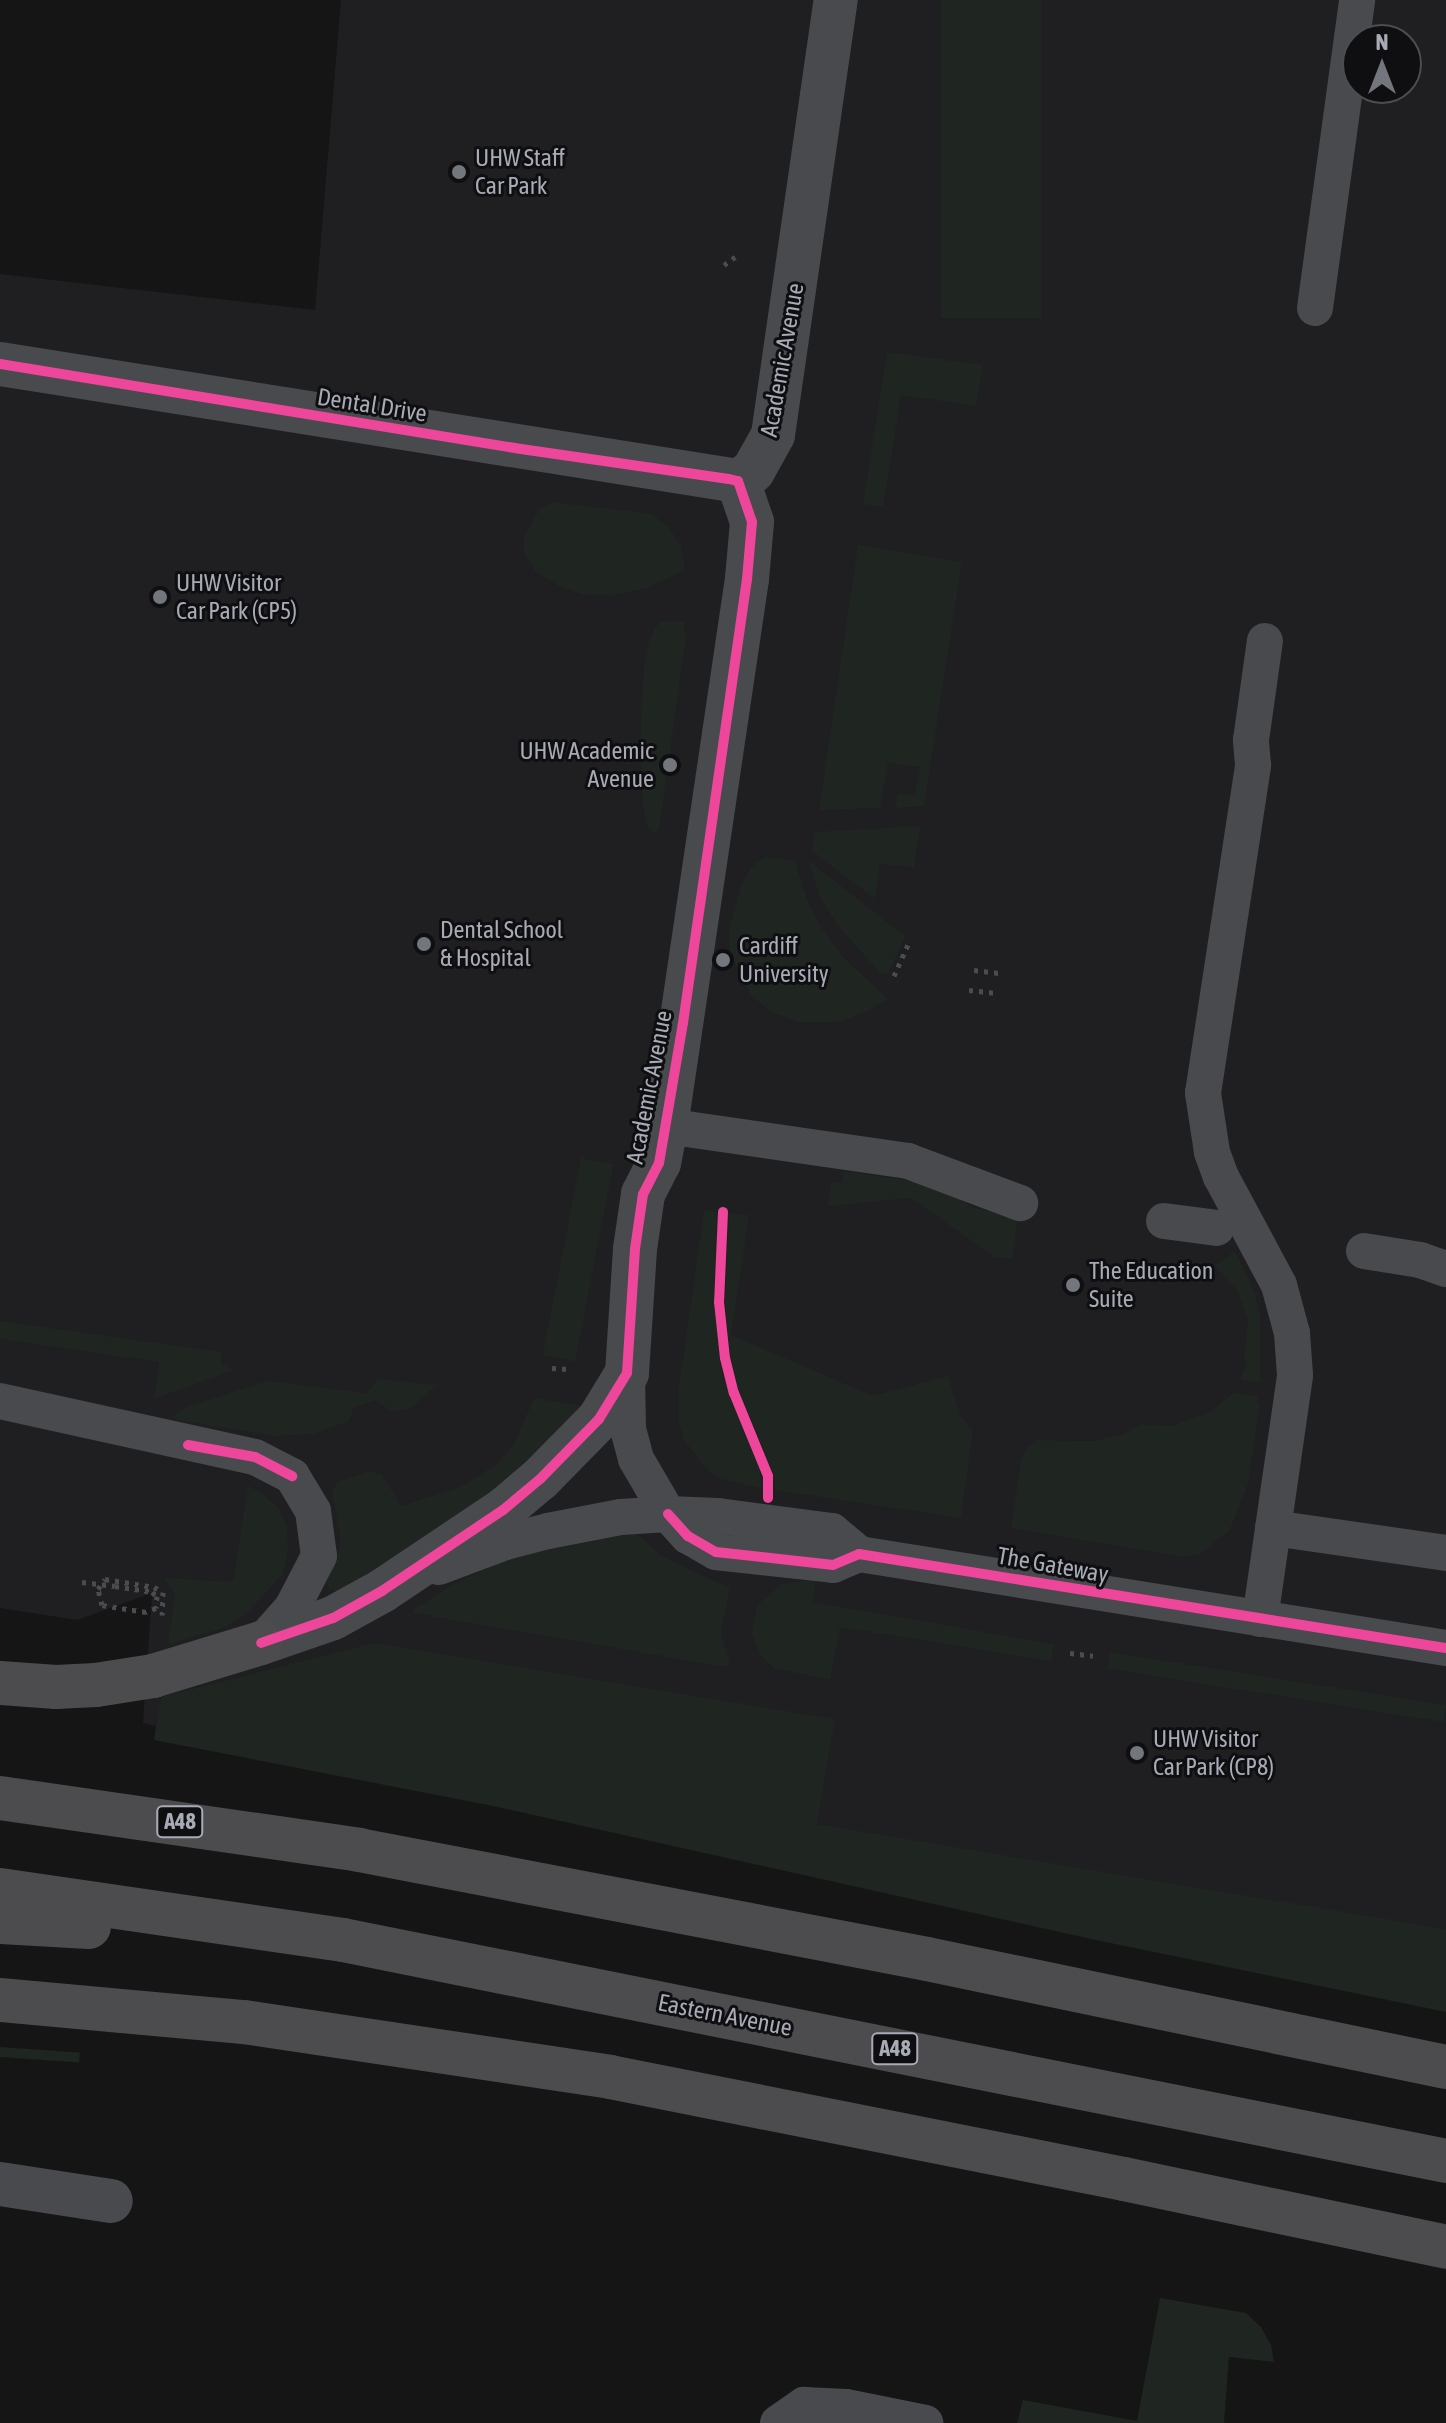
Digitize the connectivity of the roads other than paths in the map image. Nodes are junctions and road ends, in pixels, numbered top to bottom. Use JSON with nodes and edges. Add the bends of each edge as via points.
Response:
{"nodes":[{"id":1,"x":836,"y":0,"type":"edge"},
{"id":2,"x":1357,"y":0,"type":"edge"},
{"id":3,"x":1315,"y":308,"type":"dead end"},
{"id":4,"x":0,"y":364,"type":"edge"},
{"id":5,"x":738,"y":481,"type":"junction"},
{"id":6,"x":1265,"y":641,"type":"dead end"},
{"id":7,"x":666,"y":1126,"type":"junction"},
{"id":8,"x":1020,"y":1203,"type":"dead end"},
{"id":9,"x":1164,"y":1221,"type":"dead end"},
{"id":10,"x":1217,"y":1228,"type":"dead end"},
{"id":11,"x":1364,"y":1251,"type":"dead end"},
{"id":12,"x":1446,"y":1269,"type":"edge"},
{"id":13,"x":627,"y":1373,"type":"junction"},
{"id":14,"x":0,"y":1401,"type":"edge"},
{"id":15,"x":668,"y":1514,"type":"junction"},
{"id":16,"x":1273,"y":1528,"type":"junction"},
{"id":17,"x":1446,"y":1553,"type":"edge"},
{"id":18,"x":382,"y":1591,"type":"junction"},
{"id":19,"x":1260,"y":1619,"type":"junction"},
{"id":20,"x":261,"y":1643,"type":"junction"},
{"id":21,"x":1446,"y":1648,"type":"edge"},
{"id":22,"x":0,"y":1683,"type":"edge"},
{"id":23,"x":0,"y":1769,"type":"edge"},
{"id":24,"x":0,"y":1798,"type":"edge"},
{"id":25,"x":359,"y":1850,"type":"junction"},
{"id":26,"x":0,"y":1890,"type":"edge"},
{"id":27,"x":0,"y":1922,"type":"edge"},
{"id":28,"x":343,"y":1940,"type":"junction"},
{"id":29,"x":0,"y":2000,"type":"edge"},
{"id":30,"x":1446,"y":2067,"type":"edge"},
{"id":31,"x":1446,"y":2161,"type":"edge"},
{"id":32,"x":0,"y":2184,"type":"edge"},
{"id":33,"x":111,"y":2201,"type":"dead end"},
{"id":34,"x":1446,"y":2247,"type":"edge"},
{"id":35,"x":778,"y":2423,"type":"edge"},
{"id":36,"x":925,"y":2423,"type":"edge"}],
"edges":[{"from":1,"to":5,"type":"street","name":"Academic Avenue","via":[[773,435],[753,471]]},
{"from":2,"to":3,"type":"lane"},
{"from":4,"to":5,"type":"street","name":"Dental Drive"},
{"from":5,"to":7,"type":"street","name":"Academic Avenue","via":[[752,522],[751,545]]},
{"from":6,"to":16,"type":"lane","via":[[1251,740],[1253,765],[1203,1093],[1221,1177],[1279,1285],[1292,1333],[1295,1375]]},
{"from":7,"to":8,"type":"lane","via":[[908,1161]]},
{"from":7,"to":13,"type":"street","name":"Academic Avenue","via":[[659,1163],[643,1194]]},
{"from":9,"to":10,"type":"lane"},
{"from":11,"to":12,"type":"lane"},
{"from":13,"to":15,"type":"lane","name":"The Gateway","via":[[628,1429],[636,1459]]},
{"from":13,"to":18,"type":"street","name":"Academic Avenue","via":[[599,1419],[540,1479],[468,1536]]},
{"from":14,"to":20,"type":"lane","via":[[255,1457],[292,1476],[313,1511],[319,1556],[292,1608]]},
{"from":15,"to":18,"type":"lane","via":[[621,1517],[505,1542]]},
{"from":15,"to":19,"type":"lane","name":"The Gateway","via":[[688,1536],[716,1552],[833,1565],[859,1554]]},
{"from":16,"to":17,"type":"lane"},
{"from":16,"to":19,"type":"lane"},
{"from":18,"to":20,"type":"street","name":"Academic Avenue","via":[[333,1618]]},
{"from":19,"to":21,"type":"lane","name":"The Gateway"},
{"from":20,"to":22,"type":"highway","via":[[153,1676],[111,1683]]},
{"from":23,"to":25,"type":"highway"},
{"from":24,"to":25,"type":"highway","number":"A48"},
{"from":25,"to":30,"type":"highway","number":"A48","via":[[927,1959]]},
{"from":26,"to":28,"type":"highway","name":"Eastern Avenue","number":"A48"},
{"from":27,"to":28,"type":"highway"},
{"from":28,"to":31,"type":"highway","name":"Eastern Avenue","number":"A48"},
{"from":29,"to":34,"type":"highway","via":[[244,2022],[610,2077]]},
{"from":32,"to":33,"type":"street"},
{"from":35,"to":36,"type":"lane","via":[[804,2405],[846,2407]]}]}
